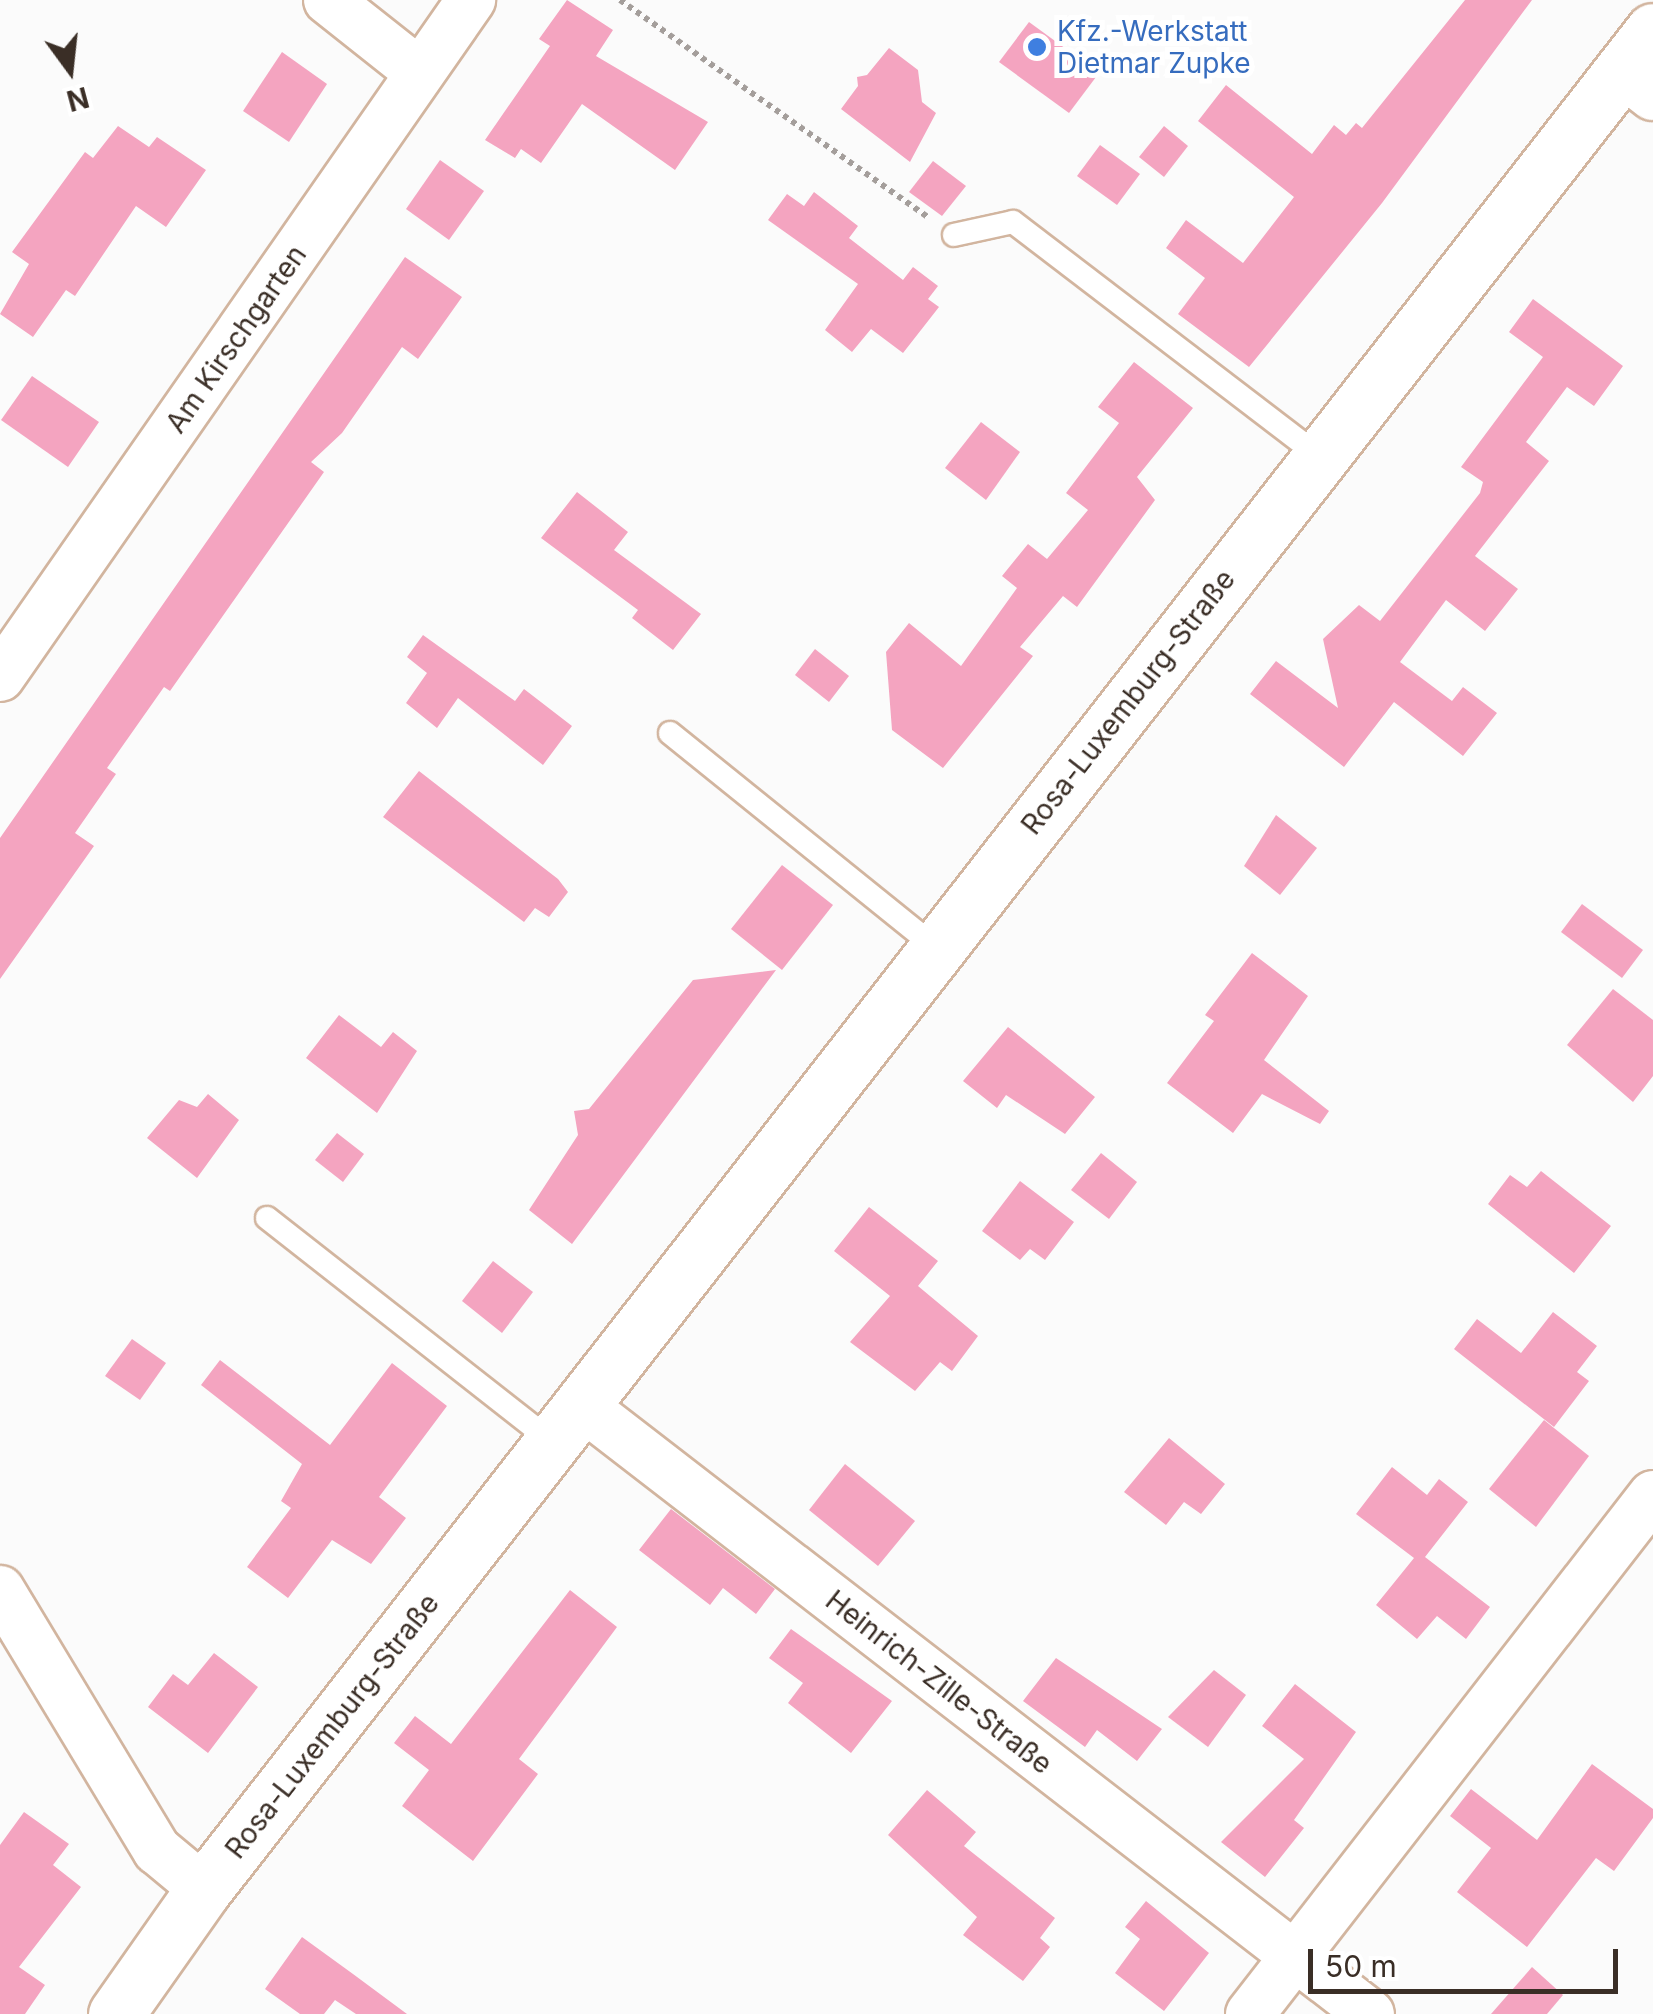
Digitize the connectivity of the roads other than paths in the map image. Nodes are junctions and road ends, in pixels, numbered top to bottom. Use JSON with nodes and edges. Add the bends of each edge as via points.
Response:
{"nodes":[{"id":1,"x":328,"y":0,"type":"edge"},
{"id":2,"x":471,"y":0,"type":"edge"},
{"id":3,"x":1643,"y":66,"type":"edge"},
{"id":4,"x":420,"y":73,"type":"junction"},
{"id":5,"x":954,"y":235,"type":"road end"},
{"id":6,"x":1319,"y":456,"type":"junction"},
{"id":7,"x":0,"y":677,"type":"edge"},
{"id":8,"x":670,"y":733,"type":"dead end"},
{"id":9,"x":936,"y":948,"type":"junction"},
{"id":10,"x":267,"y":1218,"type":"dead end"},
{"id":11,"x":569,"y":1425,"type":"junction"},
{"id":12,"x":1653,"y":1495,"type":"edge"},
{"id":13,"x":0,"y":1590,"type":"edge"},
{"id":14,"x":204,"y":1889,"type":"junction"},
{"id":15,"x":1295,"y":1956,"type":"junction"},
{"id":16,"x":116,"y":2014,"type":"edge"},
{"id":17,"x":1250,"y":2014,"type":"edge"},
{"id":18,"x":1370,"y":2014,"type":"edge"}],
"edges":[{"from":1,"to":4,"type":"street"},
{"from":2,"to":4,"type":"street","name":"Am Kirschgarten"},
{"from":3,"to":6,"type":"street","name":"Rosa-Luxemburg-Straße"},
{"from":4,"to":7,"type":"street","name":"Am Kirschgarten"},
{"from":5,"to":6,"type":"lane","via":[[1013,222]]},
{"from":6,"to":9,"type":"street","name":"Rosa-Luxemburg-Straße"},
{"from":8,"to":9,"type":"lane"},
{"from":9,"to":11,"type":"street","name":"Rosa-Luxemburg-Straße"},
{"from":10,"to":11,"type":"lane"},
{"from":11,"to":14,"type":"street","name":"Rosa-Luxemburg-Straße"},
{"from":11,"to":15,"type":"street","name":"Heinrich-Zille-Straße"},
{"from":12,"to":15,"type":"street"},
{"from":13,"to":14,"type":"street","via":[[157,1850]]},
{"from":14,"to":16,"type":"street","name":"Rosa-Luxemburg-Straße"},
{"from":15,"to":17,"type":"street"},
{"from":15,"to":18,"type":"street","name":"Heinrich-Zille-Straße"}]}
